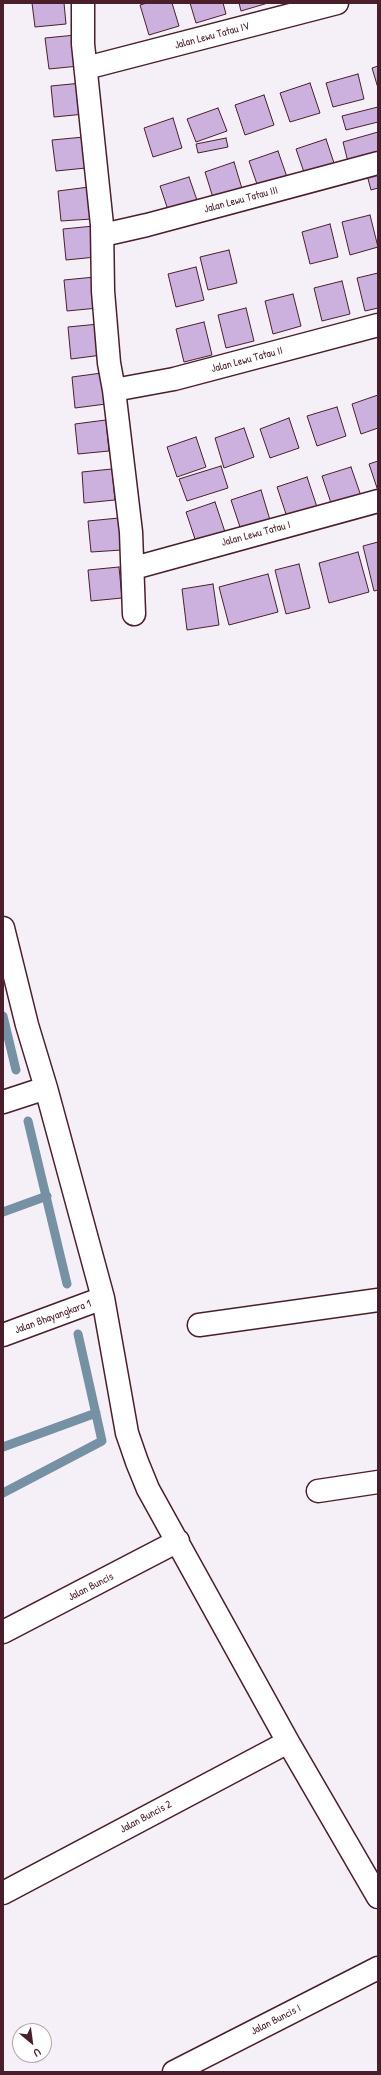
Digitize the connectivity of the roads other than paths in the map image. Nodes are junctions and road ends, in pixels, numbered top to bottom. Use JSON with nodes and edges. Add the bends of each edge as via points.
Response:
{"nodes":[{"id":1,"x":83,"y":3,"type":"edge"},
{"id":2,"x":337,"y":3,"type":"edge"},
{"id":3,"x":86,"y":68,"type":"junction"},
{"id":4,"x":378,"y":164,"type":"edge"},
{"id":5,"x":103,"y":235,"type":"junction"},
{"id":6,"x":378,"y":325,"type":"edge"},
{"id":7,"x":114,"y":390,"type":"junction"},
{"id":8,"x":378,"y":500,"type":"edge"},
{"id":9,"x":134,"y":568,"type":"junction"},
{"id":10,"x":134,"y":614,"type":"dead end"},
{"id":11,"x":3,"y":928,"type":"edge"},
{"id":12,"x":46,"y":1088,"type":"junction"},
{"id":13,"x":3,"y":1102,"type":"edge"},
{"id":14,"x":103,"y":1298,"type":"junction"},
{"id":15,"x":378,"y":1300,"type":"edge"},
{"id":16,"x":199,"y":1325,"type":"dead end"},
{"id":17,"x":3,"y":1335,"type":"edge"},
{"id":18,"x":378,"y":1482,"type":"edge"},
{"id":19,"x":318,"y":1491,"type":"dead end"},
{"id":20,"x":178,"y":1541,"type":"junction"},
{"id":21,"x":3,"y":1632,"type":"edge"},
{"id":22,"x":288,"y":1742,"type":"junction"},
{"id":23,"x":3,"y":1893,"type":"edge"},
{"id":24,"x":378,"y":1897,"type":"edge"},
{"id":25,"x":378,"y":1968,"type":"edge"},
{"id":26,"x":174,"y":2072,"type":"edge"}],
"edges":[{"from":1,"to":3,"type":"street"},
{"from":2,"to":3,"type":"street","name":"Jalan Lewu Tatau IV"},
{"from":3,"to":5,"type":"street"},
{"from":4,"to":5,"type":"street","name":"Jalan Lewu Tatau III"},
{"from":5,"to":7,"type":"street","via":[[103,291]]},
{"from":6,"to":7,"type":"street","name":"Jalan Lewu Tatau II","via":[[174,379]]},
{"from":7,"to":9,"type":"street"},
{"from":8,"to":9,"type":"street","name":"Jalan Lewu Tatau I"},
{"from":9,"to":10,"type":"street"},
{"from":11,"to":12,"type":"street"},
{"from":12,"to":13,"type":"street"},
{"from":12,"to":14,"type":"street"},
{"from":14,"to":17,"type":"street","name":"Jalan Bhayangkara 1"},
{"from":14,"to":20,"type":"street","via":[[127,1433],[148,1488]]},
{"from":15,"to":16,"type":"street"},
{"from":18,"to":19,"type":"street"},
{"from":20,"to":21,"type":"street","name":"Jalan Buncis"},
{"from":20,"to":22,"type":"street"},
{"from":22,"to":23,"type":"street","name":"Jalan Buncis 2"},
{"from":22,"to":24,"type":"street"},
{"from":25,"to":26,"type":"street","name":"Jalan Buncis I"}]}
